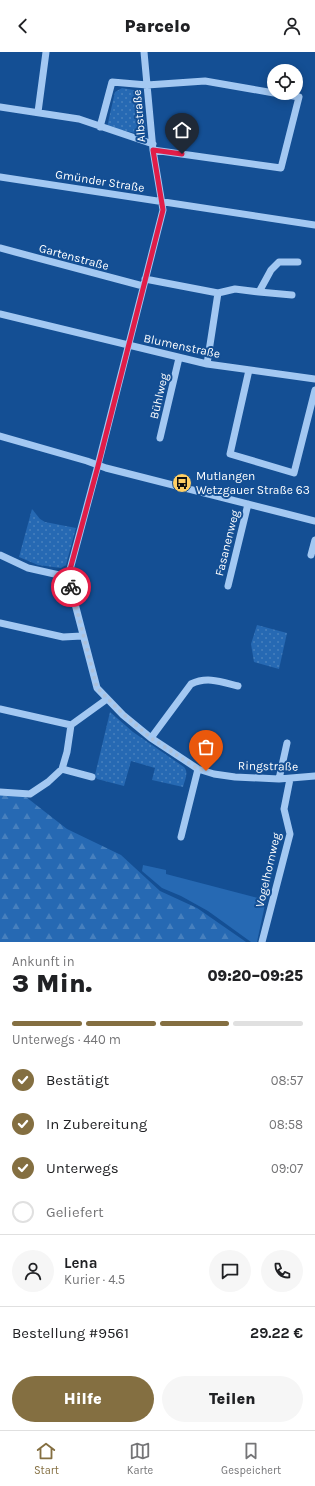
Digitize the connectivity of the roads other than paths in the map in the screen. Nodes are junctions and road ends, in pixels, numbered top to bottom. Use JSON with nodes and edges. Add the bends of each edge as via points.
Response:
{"nodes":[{"id":1,"x":46,"y":52,"type":"edge"},
{"id":2,"x":144,"y":52,"type":"edge"},
{"id":3,"x":147,"y":86,"type":"junction"},
{"id":4,"x":267,"y":92,"type":"edge"},
{"id":5,"x":298,"y":100,"type":"edge"},
{"id":6,"x":0,"y":107,"type":"edge"},
{"id":7,"x":38,"y":112,"type":"junction"},
{"id":8,"x":100,"y":127,"type":"junction"},
{"id":9,"x":153,"y":147,"type":"junction"},
{"id":10,"x":0,"y":177,"type":"edge"},
{"id":11,"x":162,"y":202,"type":"junction"},
{"id":12,"x":163,"y":210,"type":"joint"},
{"id":13,"x":315,"y":225,"type":"edge"},
{"id":14,"x":0,"y":248,"type":"edge"},
{"id":15,"x":298,"y":262,"type":"dead end"},
{"id":16,"x":144,"y":283,"type":"junction"},
{"id":17,"x":259,"y":292,"type":"junction"},
{"id":18,"x":218,"y":293,"type":"junction"},
{"id":19,"x":292,"y":295,"type":"dead end"},
{"id":20,"x":0,"y":314,"type":"edge"},
{"id":21,"x":128,"y":346,"type":"junction"},
{"id":22,"x":179,"y":358,"type":"junction"},
{"id":23,"x":207,"y":364,"type":"junction"},
{"id":24,"x":249,"y":370,"type":"junction"},
{"id":25,"x":315,"y":379,"type":"edge"},
{"id":26,"x":315,"y":390,"type":"edge"},
{"id":27,"x":0,"y":436,"type":"edge"},
{"id":28,"x":160,"y":438,"type":"dead end"},
{"id":29,"x":98,"y":466,"type":"junction"},
{"id":30,"x":248,"y":504,"type":"junction"},
{"id":31,"x":315,"y":522,"type":"edge"},
{"id":32,"x":315,"y":540,"type":"edge"},
{"id":33,"x":0,"y":555,"type":"edge"},
{"id":34,"x":311,"y":555,"type":"dead end"},
{"id":35,"x":68,"y":577,"type":"junction"},
{"id":36,"x":228,"y":586,"type":"dead end"},
{"id":37,"x":0,"y":623,"type":"edge"},
{"id":38,"x":82,"y":636,"type":"junction"},
{"id":39,"x":238,"y":686,"type":"dead end"},
{"id":40,"x":107,"y":699,"type":"junction"},
{"id":41,"x":0,"y":709,"type":"edge"},
{"id":42,"x":71,"y":725,"type":"junction"},
{"id":43,"x":151,"y":738,"type":"junction"},
{"id":44,"x":287,"y":743,"type":"dead end"},
{"id":45,"x":62,"y":769,"type":"junction"},
{"id":46,"x":198,"y":769,"type":"junction"},
{"id":47,"x":315,"y":776,"type":"edge"},
{"id":48,"x":92,"y":777,"type":"dead end"},
{"id":49,"x":279,"y":779,"type":"junction"},
{"id":50,"x":290,"y":779,"type":"junction"},
{"id":51,"x":0,"y":792,"type":"edge"},
{"id":52,"x":181,"y":837,"type":"dead end"},
{"id":53,"x":262,"y":942,"type":"edge"}],
"edges":[{"from":1,"to":7,"type":"street"},
{"from":2,"to":3,"type":"street","name":"Albstraße"},
{"from":3,"to":4,"type":"street","via":[[205,81]]},
{"from":3,"to":8,"type":"street","via":[[112,82]]},
{"from":3,"to":9,"type":"street","name":"Albstraße"},
{"from":5,"to":9,"type":"street","via":[[281,168]]},
{"from":6,"to":7,"type":"street"},
{"from":7,"to":8,"type":"street","via":[[79,119]]},
{"from":8,"to":9,"type":"street"},
{"from":9,"to":11,"type":"street","name":"Albstraße"},
{"from":10,"to":11,"type":"street","name":"Gmünder Straße"},
{"from":11,"to":12,"type":"street","name":"Albstraße"},
{"from":11,"to":13,"type":"street","name":"Gmünder Straße"},
{"from":12,"to":16,"type":"street","name":"Ringstraße"},
{"from":14,"to":16,"type":"street","name":"Gartenstraße"},
{"from":15,"to":17,"type":"street","via":[[284,261],[274,265]]},
{"from":16,"to":18,"type":"street","name":"Gartenstraße"},
{"from":16,"to":21,"type":"street","name":"Ringstraße"},
{"from":17,"to":18,"type":"street","name":"Gartenstraße","via":[[235,290]]},
{"from":17,"to":19,"type":"street","name":"Gartenstraße"},
{"from":18,"to":23,"type":"street"},
{"from":20,"to":21,"type":"street","name":"Blumenstraße"},
{"from":21,"to":22,"type":"street","name":"Blumenstraße"},
{"from":21,"to":29,"type":"street","name":"Ringstraße"},
{"from":22,"to":23,"type":"street","name":"Blumenstraße"},
{"from":22,"to":28,"type":"street","name":"Bühlweg"},
{"from":23,"to":24,"type":"street","name":"Blumenstraße"},
{"from":24,"to":25,"type":"street","name":"Blumenstraße"},
{"from":24,"to":26,"type":"street","via":[[230,454],[294,472]]},
{"from":27,"to":29,"type":"street"},
{"from":29,"to":30,"type":"street"},
{"from":29,"to":35,"type":"street","name":"Ringstraße"},
{"from":30,"to":31,"type":"street"},
{"from":30,"to":36,"type":"street","name":"Fasanenweg"},
{"from":32,"to":34,"type":"street"},
{"from":33,"to":35,"type":"street","via":[[28,568]]},
{"from":35,"to":38,"type":"street","name":"Ringstraße"},
{"from":37,"to":38,"type":"street","via":[[63,637]]},
{"from":38,"to":40,"type":"street","name":"Ringstraße","via":[[97,688]]},
{"from":39,"to":43,"type":"street","via":[[210,680],[198,680],[191,684]]},
{"from":40,"to":42,"type":"street"},
{"from":40,"to":43,"type":"street","name":"Ringstraße"},
{"from":41,"to":42,"type":"street"},
{"from":42,"to":45,"type":"street"},
{"from":43,"to":46,"type":"street","name":"Ringstraße"},
{"from":44,"to":49,"type":"street"},
{"from":45,"to":48,"type":"street"},
{"from":45,"to":51,"type":"street","via":[[30,794]]},
{"from":46,"to":49,"type":"street","name":"Ringstraße","via":[[235,777]]},
{"from":46,"to":52,"type":"street"},
{"from":47,"to":50,"type":"street","name":"Ringstraße"},
{"from":49,"to":50,"type":"street","name":"Ringstraße"},
{"from":50,"to":53,"type":"street","name":"Vogelhornweg","via":[[284,809],[290,834]]}]}
